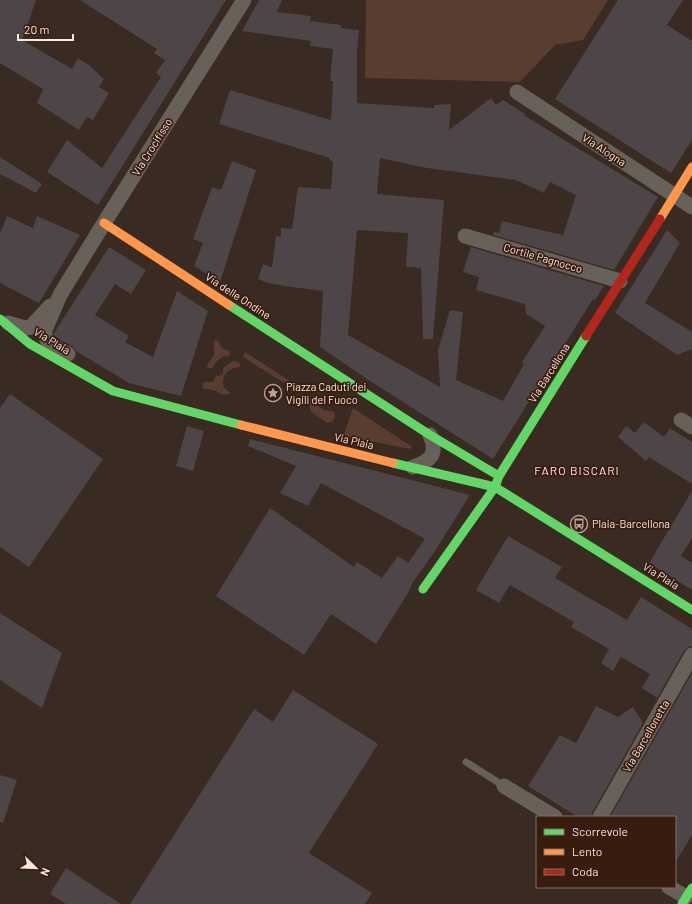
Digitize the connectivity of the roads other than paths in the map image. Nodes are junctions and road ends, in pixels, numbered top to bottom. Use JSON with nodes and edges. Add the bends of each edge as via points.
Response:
{"nodes":[{"id":1,"x":244,"y":0,"type":"edge"},
{"id":2,"x":517,"y":92,"type":"dead end"},
{"id":3,"x":692,"y":167,"type":"edge"},
{"id":4,"x":674,"y":196,"type":"junction"},
{"id":5,"x":692,"y":207,"type":"edge"},
{"id":6,"x":104,"y":223,"type":"junction"},
{"id":7,"x":465,"y":236,"type":"dead end"},
{"id":8,"x":620,"y":281,"type":"junction"},
{"id":9,"x":60,"y":295,"type":"junction"},
{"id":10,"x":3,"y":321,"type":"edge"},
{"id":11,"x":92,"y":379,"type":"junction"},
{"id":12,"x":430,"y":435,"type":"junction"},
{"id":13,"x":412,"y":467,"type":"junction"},
{"id":14,"x":498,"y":476,"type":"junction"},
{"id":15,"x":495,"y":487,"type":"junction"},
{"id":16,"x":423,"y":589,"type":"dead end"},
{"id":17,"x":692,"y":610,"type":"edge"},
{"id":18,"x":692,"y":655,"type":"edge"},
{"id":19,"x":466,"y":762,"type":"dead end"},
{"id":20,"x":504,"y":786,"type":"joint"},
{"id":21,"x":553,"y":816,"type":"edge"},
{"id":22,"x":601,"y":816,"type":"edge"},
{"id":23,"x":671,"y":888,"type":"edge"},
{"id":24,"x":687,"y":896,"type":"edge"}],
"edges":[{"from":1,"to":6,"type":"street","name":"Via Crocifisso"},
{"from":2,"to":4,"type":"street","name":"Via Alogna"},
{"from":3,"to":4,"type":"street","name":"Via Barcellona"},
{"from":4,"to":5,"type":"street","name":"Via Alogna"},
{"from":4,"to":8,"type":"street","name":"Via Barcellona"},
{"from":6,"to":9,"type":"street","name":"Via Crocifisso"},
{"from":6,"to":12,"type":"street","name":"Via delle Ondine"},
{"from":7,"to":8,"type":"street","name":"Cortile Pagnocco"},
{"from":8,"to":14,"type":"street","name":"Via Barcellona"},
{"from":9,"to":10,"type":"street","via":[[31,327],[25,328]]},
{"from":9,"to":11,"type":"street","via":[[44,336],[46,341],[83,364]]},
{"from":10,"to":11,"type":"street","name":"Via Plaia","via":[[30,344]]},
{"from":11,"to":13,"type":"street","name":"Via Plaia","via":[[113,391]]},
{"from":12,"to":13,"type":"street","via":[[434,453],[423,464]]},
{"from":12,"to":14,"type":"street","name":"Via delle Ondine"},
{"from":13,"to":15,"type":"street","name":"Via Plaia"},
{"from":14,"to":15,"type":"street","name":"Via Barcellona"},
{"from":15,"to":16,"type":"street","name":"Via Barcellona"},
{"from":15,"to":17,"type":"street","name":"Via Plaia"},
{"from":18,"to":22,"type":"street","name":"Via Barcellonetta"},
{"from":19,"to":20,"type":"lane"},
{"from":20,"to":21,"type":"street"},
{"from":23,"to":24,"type":"street"}]}
